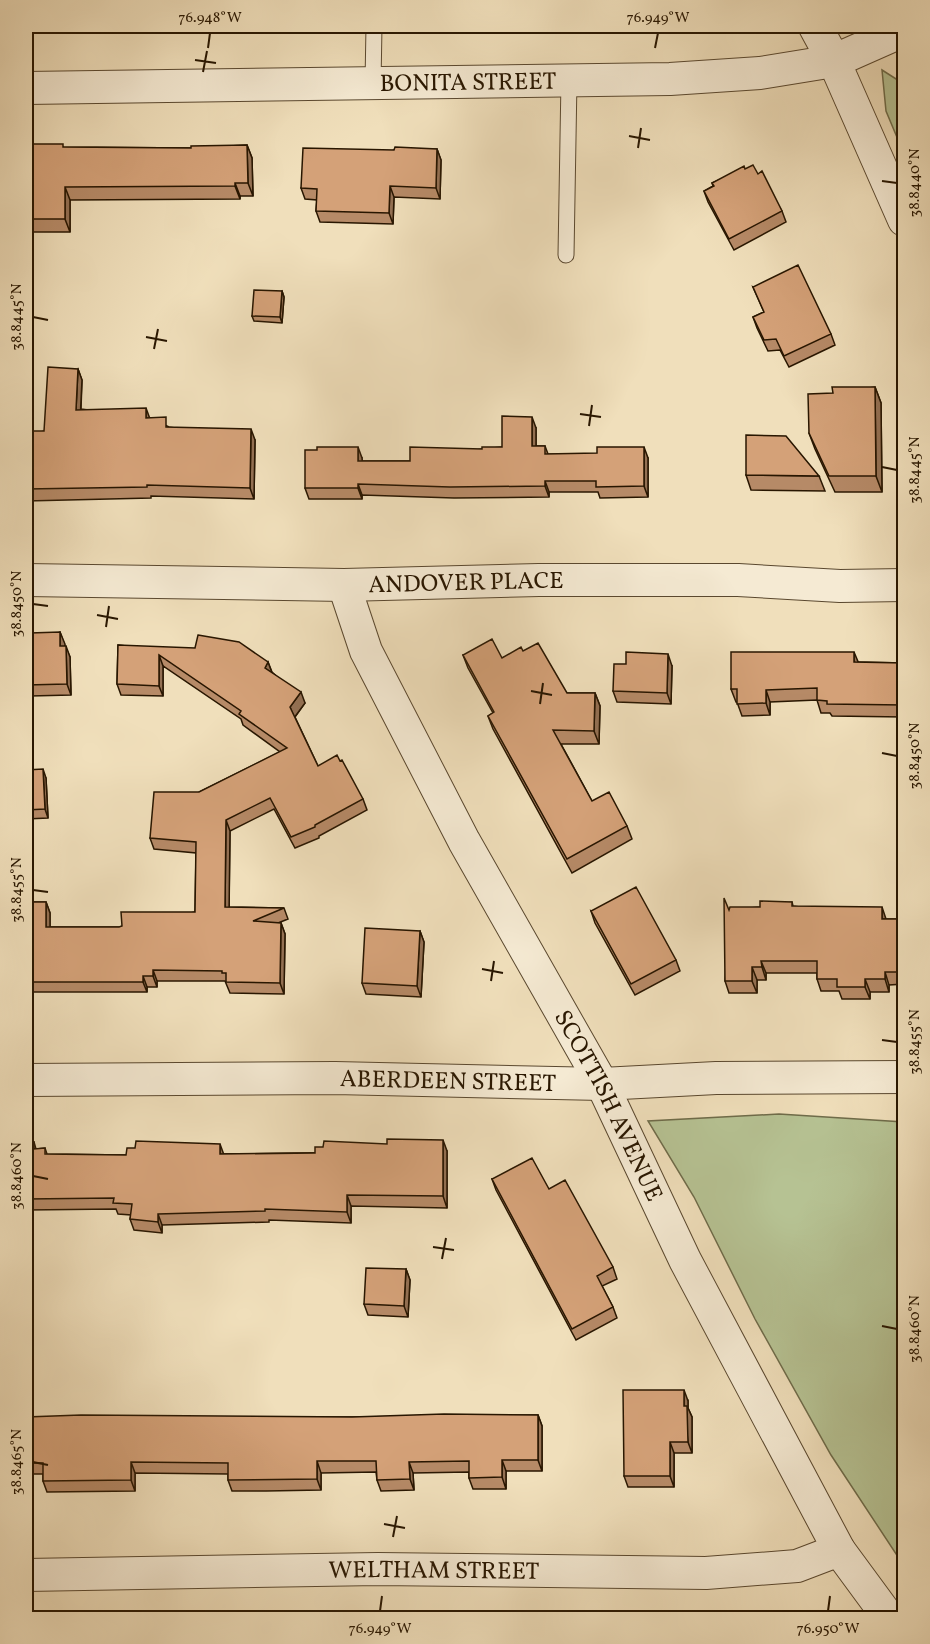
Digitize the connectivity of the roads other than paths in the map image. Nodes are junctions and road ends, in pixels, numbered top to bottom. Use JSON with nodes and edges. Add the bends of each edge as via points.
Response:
{"nodes":[{"id":1,"x":374,"y":26,"type":"edge"},
{"id":2,"x":815,"y":26,"type":"edge"},
{"id":3,"x":904,"y":30,"type":"edge"},
{"id":4,"x":834,"y":61,"type":"junction"},
{"id":5,"x":569,"y":80,"type":"junction"},
{"id":6,"x":373,"y":83,"type":"junction"},
{"id":7,"x":26,"y":88,"type":"edge"},
{"id":8,"x":904,"y":220,"type":"edge"},
{"id":9,"x":566,"y":255,"type":"dead end"},
{"id":10,"x":26,"y":580,"type":"edge"},
{"id":11,"x":345,"y":585,"type":"junction"},
{"id":12,"x":904,"y":585,"type":"edge"},
{"id":13,"x":904,"y":1077,"type":"edge"},
{"id":14,"x":26,"y":1080,"type":"edge"},
{"id":15,"x":602,"y":1084,"type":"junction"},
{"id":16,"x":839,"y":1550,"type":"junction"},
{"id":17,"x":26,"y":1575,"type":"edge"},
{"id":18,"x":890,"y":1618,"type":"edge"}],
"edges":[{"from":1,"to":6,"type":"lane"},
{"from":2,"to":4,"type":"street"},
{"from":3,"to":4,"type":"street","name":"BONITA STREET"},
{"from":4,"to":5,"type":"street","name":"BONITA STREET","via":[[760,73]]},
{"from":4,"to":8,"type":"street"},
{"from":5,"to":6,"type":"street","name":"BONITA STREET"},
{"from":5,"to":9,"type":"lane"},
{"from":6,"to":7,"type":"street","name":"BONITA STREET"},
{"from":10,"to":11,"type":"street","name":"ANDOVER PLACE"},
{"from":11,"to":12,"type":"street","name":"ANDOVER PLACE","via":[[738,580]]},
{"from":11,"to":15,"type":"street","name":"SCOTTISH AVENUE","via":[[366,651],[464,841]]},
{"from":13,"to":15,"type":"street","name":"ABERDEEN STREET","via":[[716,1078]]},
{"from":14,"to":15,"type":"street","name":"ABERDEEN STREET","via":[[334,1078]]},
{"from":15,"to":16,"type":"street","name":"SCOTTISH AVENUE","via":[[685,1260]]},
{"from":16,"to":17,"type":"street","name":"WELTHAM STREET","via":[[797,1566],[706,1573],[378,1569]]},
{"from":16,"to":18,"type":"street","name":"SCOTTISH AVENUE"}]}
